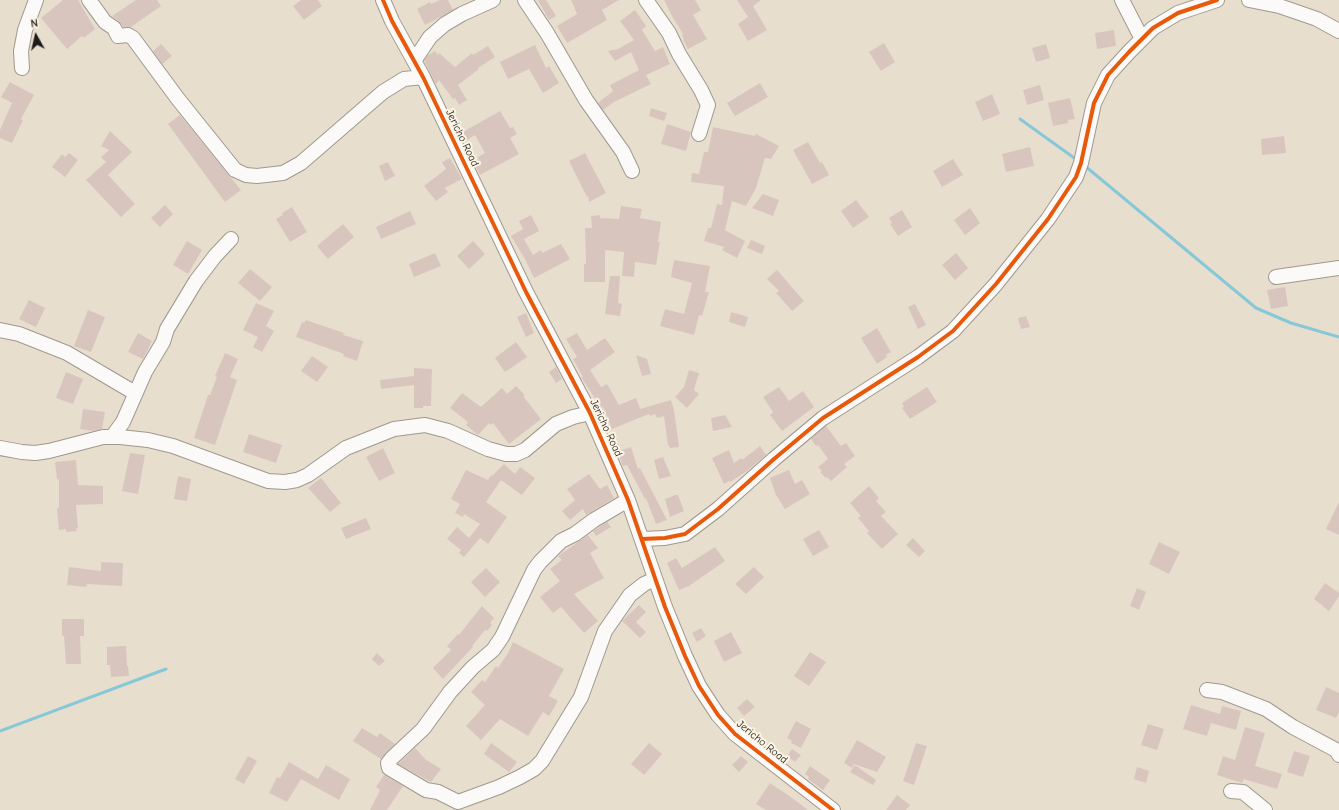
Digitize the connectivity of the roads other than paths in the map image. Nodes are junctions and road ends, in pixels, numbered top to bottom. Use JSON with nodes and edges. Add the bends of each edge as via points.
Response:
{"nodes":[{"id":1,"x":36,"y":0,"type":"edge"},
{"id":2,"x":89,"y":0,"type":"edge"},
{"id":3,"x":383,"y":0,"type":"edge"},
{"id":4,"x":493,"y":0,"type":"edge"},
{"id":5,"x":525,"y":0,"type":"edge"},
{"id":6,"x":646,"y":0,"type":"edge"},
{"id":7,"x":1122,"y":0,"type":"edge"},
{"id":8,"x":1217,"y":0,"type":"edge"},
{"id":9,"x":1249,"y":0,"type":"edge"},
{"id":10,"x":1279,"y":3,"type":"edge"},
{"id":11,"x":1339,"y":31,"type":"edge"},
{"id":12,"x":1142,"y":39,"type":"junction"},
{"id":13,"x":414,"y":61,"type":"junction"},
{"id":14,"x":22,"y":68,"type":"dead end"},
{"id":15,"x":423,"y":77,"type":"junction"},
{"id":16,"x":699,"y":134,"type":"dead end"},
{"id":17,"x":632,"y":171,"type":"dead end"},
{"id":18,"x":231,"y":239,"type":"dead end"},
{"id":19,"x":1339,"y":268,"type":"edge"},
{"id":20,"x":1276,"y":277,"type":"dead end"},
{"id":21,"x":0,"y":330,"type":"edge"},
{"id":22,"x":135,"y":393,"type":"junction"},
{"id":23,"x":590,"y":414,"type":"junction"},
{"id":24,"x":112,"y":437,"type":"junction"},
{"id":25,"x":0,"y":448,"type":"edge"},
{"id":26,"x":628,"y":500,"type":"junction"},
{"id":27,"x":642,"y":539,"type":"junction"},
{"id":28,"x":656,"y":579,"type":"junction"},
{"id":29,"x":1207,"y":690,"type":"dead end"},
{"id":30,"x":1339,"y":755,"type":"edge"},
{"id":31,"x":1231,"y":791,"type":"dead end"},
{"id":32,"x":833,"y":810,"type":"edge"},
{"id":33,"x":1265,"y":810,"type":"edge"}],
"edges":[{"from":1,"to":14,"type":"street","via":[[25,30],[21,51]]},
{"from":2,"to":15,"type":"street","via":[[118,36],[128,34],[133,38],[235,170],[246,175],[283,173],[301,163],[383,92],[404,79]]},
{"from":3,"to":13,"type":"street","name":"Jericho Road"},
{"from":4,"to":13,"type":"street","via":[[445,24],[430,37]]},
{"from":5,"to":17,"type":"street","via":[[586,100],[623,152]]},
{"from":6,"to":16,"type":"street","via":[[669,33],[708,105]]},
{"from":7,"to":12,"type":"street"},
{"from":8,"to":12,"type":"street","via":[[1178,12],[1153,28]]},
{"from":9,"to":10,"type":"street"},
{"from":10,"to":11,"type":"street"},
{"from":12,"to":27,"type":"street","via":[[1108,75],[1094,103],[1076,177],[1048,219],[996,284],[953,331],[918,357],[823,418],[718,509],[685,534]]},
{"from":13,"to":15,"type":"street","name":"Jericho Road"},
{"from":15,"to":23,"type":"street","name":"Jericho Road","via":[[526,292]]},
{"from":18,"to":22,"type":"street","via":[[196,281],[167,329],[163,342]]},
{"from":19,"to":20,"type":"street"},
{"from":21,"to":22,"type":"street","via":[[19,334],[67,353]]},
{"from":22,"to":24,"type":"street","via":[[123,422]]},
{"from":23,"to":24,"type":"street","via":[[556,424],[525,450],[516,454],[488,449],[425,425],[394,429],[346,448],[308,475],[285,482],[268,481],[173,446],[148,440]]},
{"from":23,"to":26,"type":"street","name":"Jericho Road"},
{"from":24,"to":25,"type":"street","via":[[35,453]]},
{"from":26,"to":27,"type":"street","name":"Jericho Road"},
{"from":26,"to":28,"type":"street","via":[[561,541],[540,562],[493,650],[472,667],[423,729],[392,758],[388,763],[389,768],[426,790],[438,792],[458,802],[499,787],[534,769],[542,761],[581,697],[605,631],[630,595],[644,584]]},
{"from":27,"to":28,"type":"street","name":"Jericho Road"},
{"from":28,"to":32,"type":"street","name":"Jericho Road","via":[[685,656],[699,686],[718,715],[735,734]]},
{"from":29,"to":30,"type":"street","via":[[1222,692],[1266,708],[1293,727],[1336,750]]},
{"from":31,"to":33,"type":"street","via":[[1243,792]]}]}
